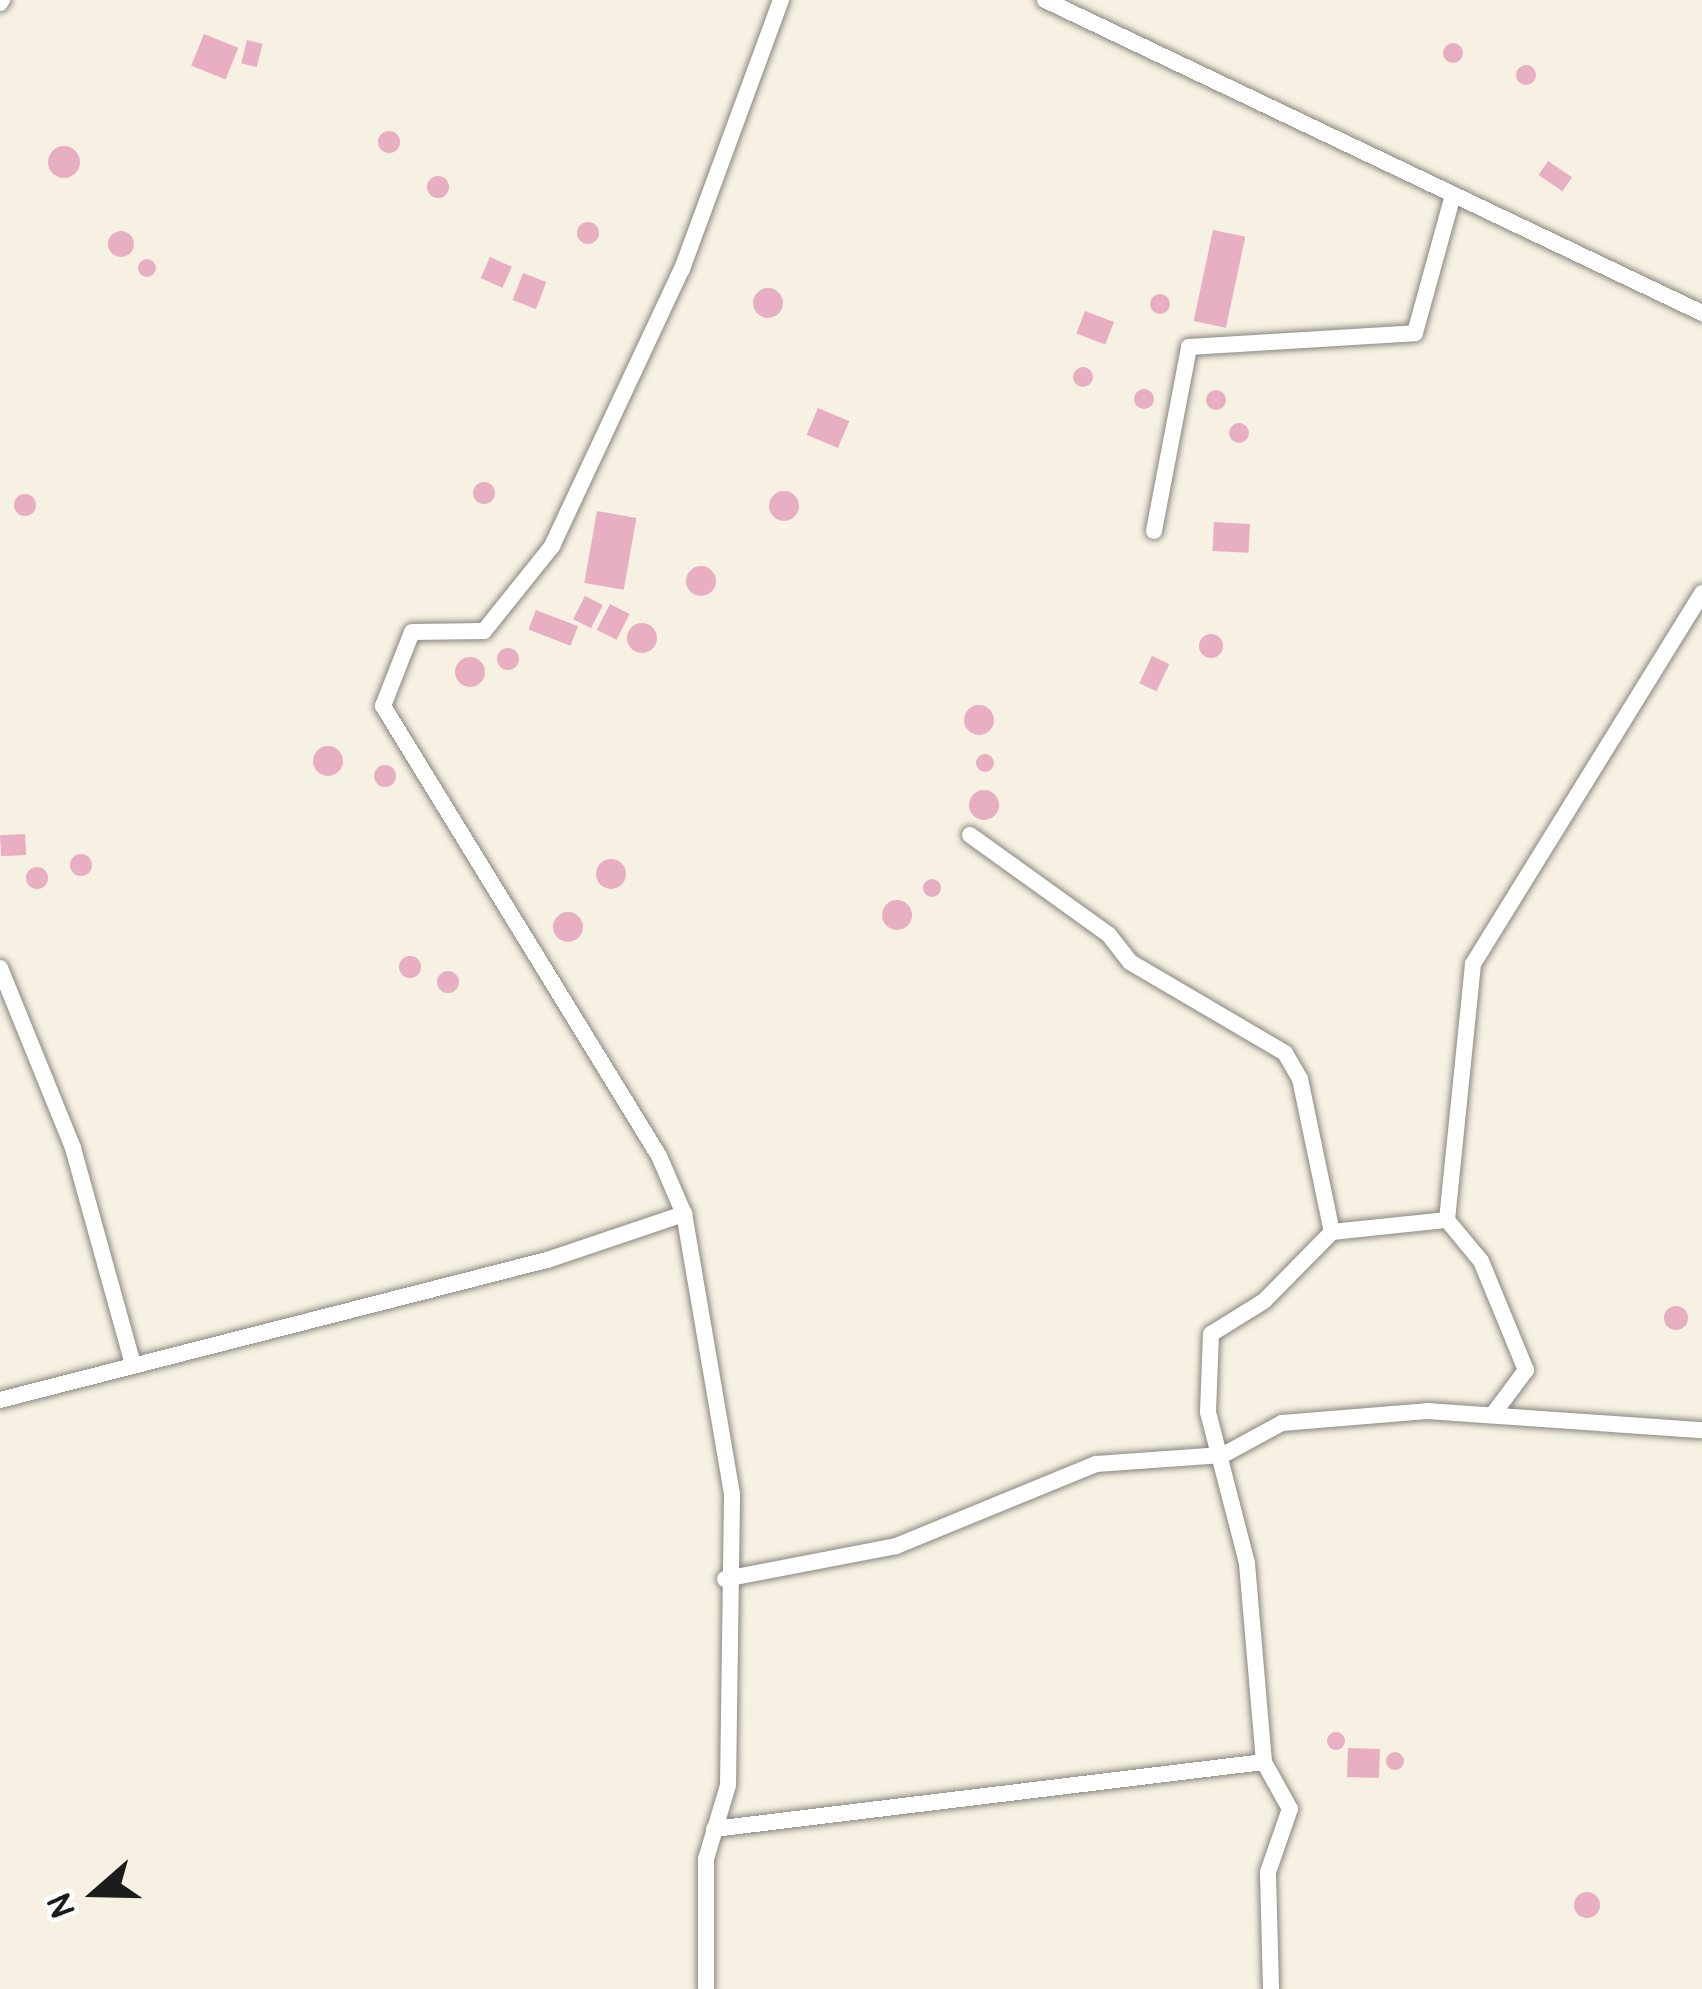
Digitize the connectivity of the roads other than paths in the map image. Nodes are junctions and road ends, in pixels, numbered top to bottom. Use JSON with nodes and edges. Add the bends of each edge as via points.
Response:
{"nodes":[{"id":1,"x":781,"y":0,"type":"edge"},
{"id":2,"x":1045,"y":0,"type":"edge"},
{"id":3,"x":1453,"y":195,"type":"junction"},
{"id":4,"x":1702,"y":313,"type":"edge"},
{"id":5,"x":1154,"y":530,"type":"dead end"},
{"id":6,"x":1702,"y":593,"type":"edge"},
{"id":7,"x":970,"y":835,"type":"dead end"},
{"id":8,"x":0,"y":968,"type":"edge"},
{"id":9,"x":684,"y":1214,"type":"junction"},
{"id":10,"x":1447,"y":1220,"type":"junction"},
{"id":11,"x":1332,"y":1232,"type":"junction"},
{"id":12,"x":133,"y":1365,"type":"junction"},
{"id":13,"x":0,"y":1400,"type":"edge"},
{"id":14,"x":1495,"y":1413,"type":"junction"},
{"id":15,"x":1702,"y":1430,"type":"edge"},
{"id":16,"x":1223,"y":1455,"type":"junction"},
{"id":17,"x":725,"y":1579,"type":"junction"},
{"id":18,"x":1264,"y":1762,"type":"junction"},
{"id":19,"x":714,"y":1829,"type":"junction"},
{"id":20,"x":706,"y":1989,"type":"edge"},
{"id":21,"x":1271,"y":1989,"type":"edge"}],
"edges":[{"from":1,"to":9,"type":"street","via":[[682,269],[552,547],[484,631],[412,632],[383,706],[659,1156]]},
{"from":2,"to":3,"type":"street"},
{"from":3,"to":4,"type":"street"},
{"from":3,"to":5,"type":"street","via":[[1415,333],[1189,347]]},
{"from":6,"to":10,"type":"street","via":[[1473,964]]},
{"from":7,"to":11,"type":"street","via":[[1109,935],[1130,962],[1285,1053],[1300,1079]]},
{"from":8,"to":12,"type":"street","via":[[74,1148]]},
{"from":9,"to":12,"type":"street","via":[[547,1260]]},
{"from":9,"to":17,"type":"street","via":[[732,1495]]},
{"from":10,"to":11,"type":"street"},
{"from":10,"to":14,"type":"street","via":[[1481,1261],[1526,1370]]},
{"from":11,"to":16,"type":"street","via":[[1264,1301],[1211,1334],[1208,1412]]},
{"from":12,"to":13,"type":"street"},
{"from":14,"to":15,"type":"street"},
{"from":14,"to":16,"type":"street","via":[[1282,1423]]},
{"from":16,"to":17,"type":"street","via":[[1096,1464],[896,1546]]},
{"from":16,"to":18,"type":"street","via":[[1247,1563]]},
{"from":17,"to":19,"type":"street","via":[[728,1785]]},
{"from":18,"to":19,"type":"street"},
{"from":18,"to":21,"type":"street","via":[[1290,1809],[1268,1872]]},
{"from":19,"to":20,"type":"street","via":[[706,1859]]}]}
